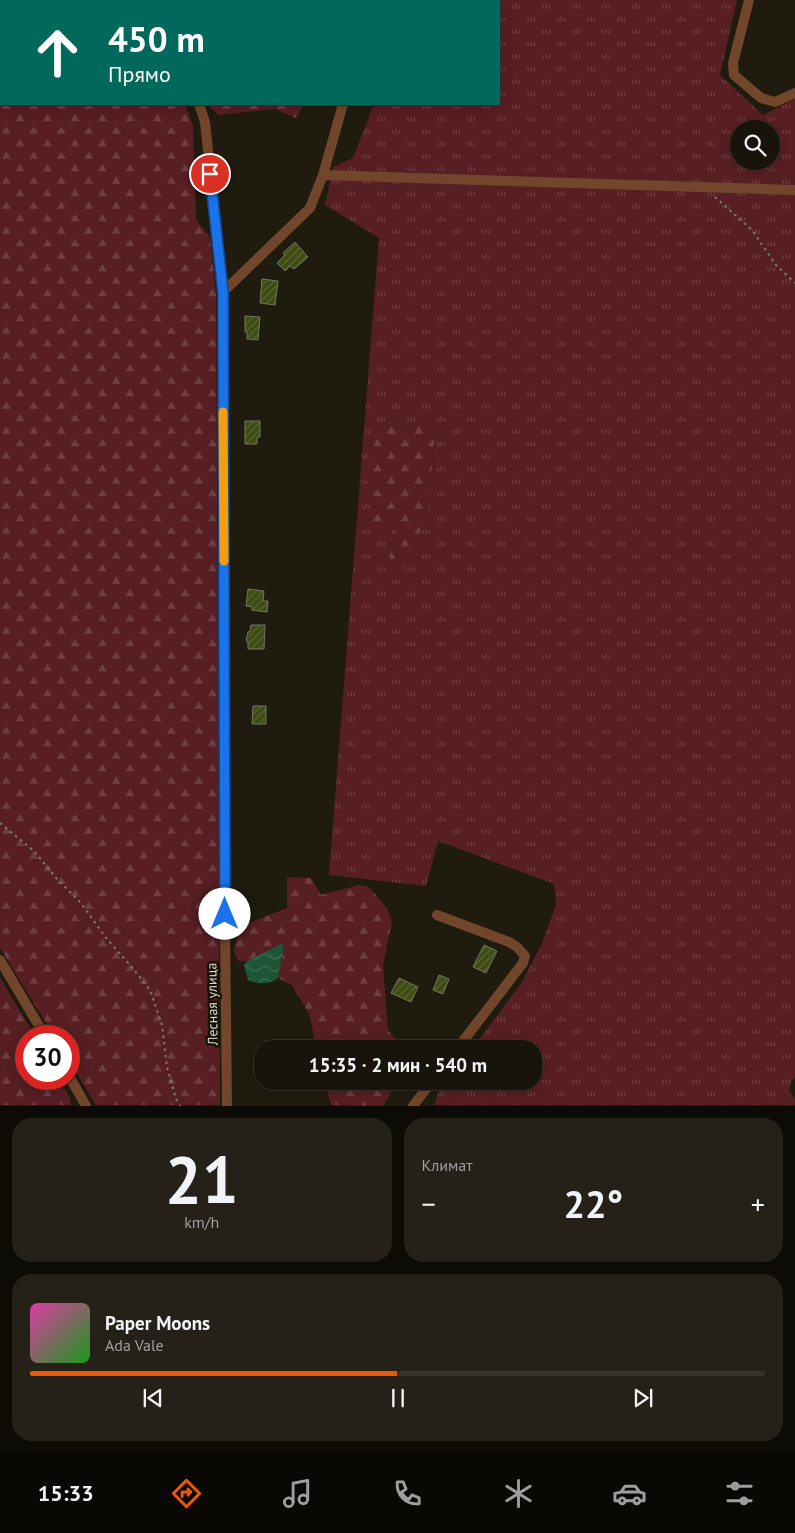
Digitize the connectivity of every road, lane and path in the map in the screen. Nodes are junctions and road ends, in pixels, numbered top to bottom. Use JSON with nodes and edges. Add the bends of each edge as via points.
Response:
{"nodes":[{"id":1,"x":749,"y":0,"type":"edge"},
{"id":2,"x":795,"y":93,"type":"edge"},
{"id":3,"x":199,"y":105,"type":"edge"},
{"id":4,"x":343,"y":105,"type":"edge"},
{"id":5,"x":323,"y":175,"type":"junction"},
{"id":6,"x":702,"y":186,"type":"junction"},
{"id":7,"x":795,"y":190,"type":"edge"},
{"id":8,"x":795,"y":283,"type":"edge"},
{"id":9,"x":223,"y":292,"type":"junction"},
{"id":10,"x":0,"y":823,"type":"edge"},
{"id":11,"x":437,"y":915,"type":"dead end"},
{"id":12,"x":0,"y":960,"type":"edge"},
{"id":13,"x":38,"y":1025,"type":"edge"},
{"id":14,"x":464,"y":1040,"type":"edge"},
{"id":15,"x":77,"y":1090,"type":"edge"},
{"id":16,"x":425,"y":1090,"type":"edge"},
{"id":17,"x":86,"y":1106,"type":"edge"},
{"id":18,"x":180,"y":1106,"type":"edge"},
{"id":19,"x":227,"y":1106,"type":"edge"},
{"id":20,"x":413,"y":1106,"type":"edge"}],
"edges":[{"from":1,"to":2,"type":"street","via":[[733,63],[734,75],[760,98],[775,102]]},
{"from":3,"to":9,"type":"street","name":"Лесная улица","via":[[205,122]]},
{"from":4,"to":5,"type":"street"},
{"from":5,"to":6,"type":"street"},
{"from":5,"to":9,"type":"street","via":[[310,208]]},
{"from":6,"to":7,"type":"street"},
{"from":6,"to":8,"type":"path","via":[[752,230],[776,265]]},
{"from":9,"to":19,"type":"street","name":"Лесная улица"},
{"from":10,"to":18,"type":"path","via":[[34,851],[81,903],[150,990],[162,1025],[166,1067]]},
{"from":11,"to":14,"type":"street","via":[[509,942],[525,956]]},
{"from":12,"to":13,"type":"street"},
{"from":15,"to":17,"type":"street"},
{"from":16,"to":20,"type":"street"}]}
